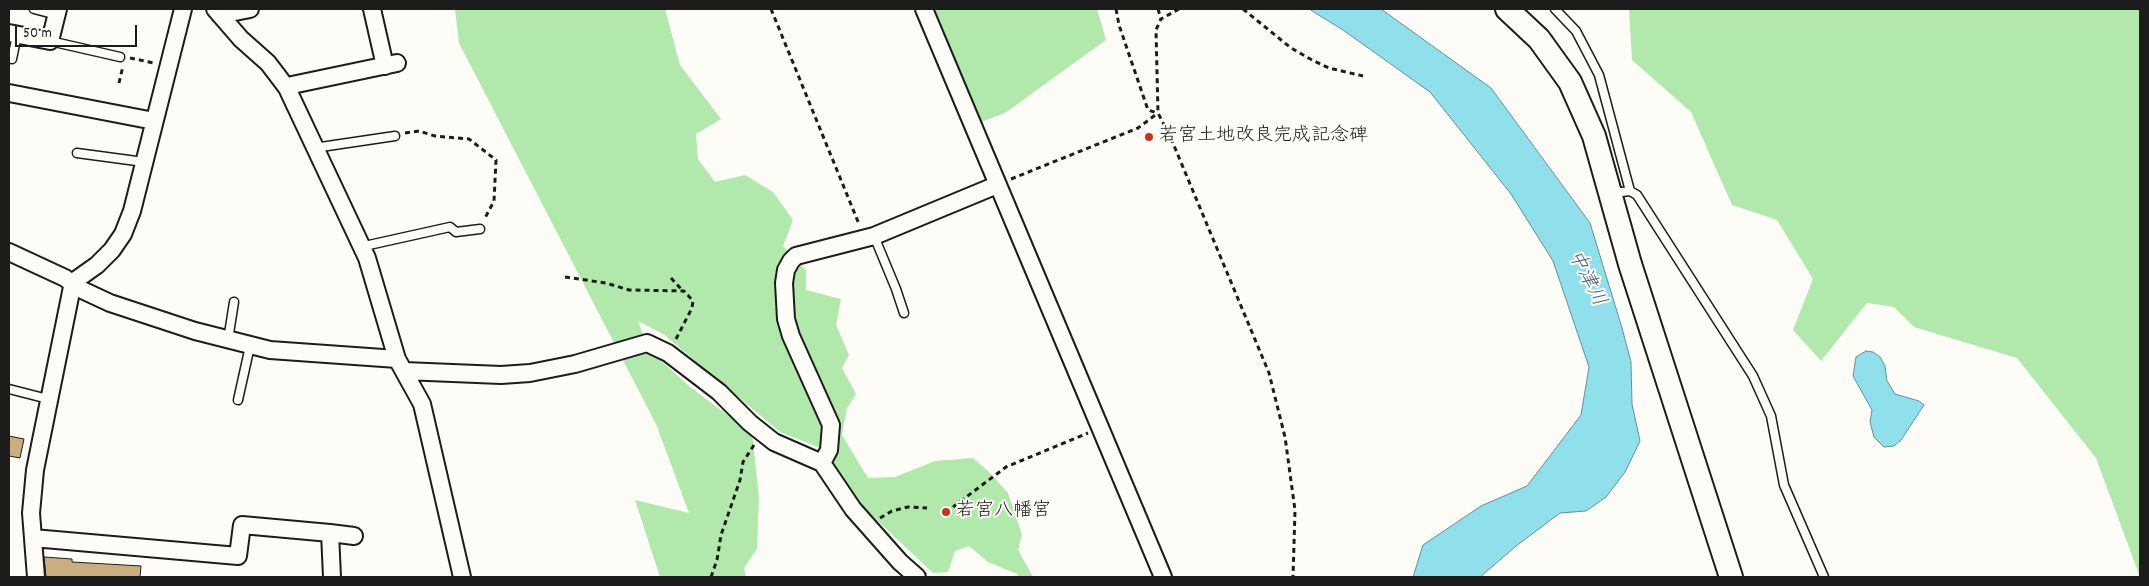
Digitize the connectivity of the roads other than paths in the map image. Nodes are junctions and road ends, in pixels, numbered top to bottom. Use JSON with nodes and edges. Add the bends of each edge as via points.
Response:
{"nodes":[{"id":1,"x":34,"y":9,"type":"edge"},
{"id":2,"x":183,"y":9,"type":"edge"},
{"id":3,"x":250,"y":9,"type":"edge"},
{"id":4,"x":372,"y":9,"type":"edge"},
{"id":5,"x":924,"y":9,"type":"edge"},
{"id":6,"x":1507,"y":9,"type":"edge"},
{"id":7,"x":1555,"y":9,"type":"edge"},
{"id":8,"x":57,"y":12,"type":"edge"},
{"id":9,"x":218,"y":12,"type":"edge"},
{"id":10,"x":13,"y":34,"type":"edge"},
{"id":11,"x":50,"y":41,"type":"junction"},
{"id":12,"x":120,"y":57,"type":"road end"},
{"id":13,"x":12,"y":59,"type":"dead end"},
{"id":14,"x":287,"y":88,"type":"junction"},
{"id":15,"x":9,"y":93,"type":"edge"},
{"id":16,"x":154,"y":122,"type":"junction"},
{"id":17,"x":395,"y":136,"type":"road end"},
{"id":18,"x":314,"y":148,"type":"junction"},
{"id":19,"x":77,"y":153,"type":"dead end"},
{"id":20,"x":144,"y":162,"type":"junction"},
{"id":21,"x":997,"y":185,"type":"junction"},
{"id":22,"x":1620,"y":192,"type":"junction"},
{"id":23,"x":480,"y":229,"type":"road end"},
{"id":24,"x":870,"y":237,"type":"junction"},
{"id":25,"x":362,"y":249,"type":"junction"},
{"id":26,"x":9,"y":252,"type":"edge"},
{"id":27,"x":72,"y":282,"type":"junction"},
{"id":28,"x":234,"y":302,"type":"dead end"},
{"id":29,"x":904,"y":313,"type":"dead end"},
{"id":30,"x":228,"y":340,"type":"junction"},
{"id":31,"x":250,"y":346,"type":"junction"},
{"id":32,"x":400,"y":365,"type":"junction"},
{"id":33,"x":9,"y":389,"type":"edge"},
{"id":34,"x":48,"y":399,"type":"junction"},
{"id":35,"x":238,"y":400,"type":"dead end"},
{"id":36,"x":822,"y":464,"type":"junction"},
{"id":37,"x":330,"y":533,"type":"junction"},
{"id":38,"x":354,"y":536,"type":"dead end"},
{"id":39,"x":33,"y":538,"type":"junction"},
{"id":40,"x":36,"y":577,"type":"edge"},
{"id":41,"x":332,"y":577,"type":"edge"},
{"id":42,"x":462,"y":577,"type":"edge"},
{"id":43,"x":917,"y":577,"type":"edge"},
{"id":44,"x":1163,"y":577,"type":"edge"},
{"id":45,"x":1731,"y":577,"type":"edge"},
{"id":46,"x":1824,"y":577,"type":"edge"}],
"edges":[{"from":1,"to":8,"type":"lane"},
{"from":2,"to":16,"type":"street"},
{"from":3,"to":9,"type":"street"},
{"from":4,"to":14,"type":"street","via":[[391,64]]},
{"from":5,"to":21,"type":"street"},
{"from":6,"to":22,"type":"street","via":[[1538,39],[1570,82]]},
{"from":7,"to":22,"type":"lane","via":[[1576,31],[1599,75]]},
{"from":8,"to":11,"type":"street"},
{"from":9,"to":14,"type":"street","via":[[240,39],[268,63]]},
{"from":10,"to":11,"type":"street"},
{"from":10,"to":13,"type":"lane"},
{"from":11,"to":12,"type":"lane"},
{"from":14,"to":18,"type":"street"},
{"from":15,"to":16,"type":"street"},
{"from":16,"to":20,"type":"street"},
{"from":17,"to":18,"type":"lane"},
{"from":18,"to":25,"type":"street"},
{"from":19,"to":20,"type":"lane"},
{"from":20,"to":27,"type":"street","via":[[123,234],[97,265]]},
{"from":21,"to":24,"type":"street"},
{"from":21,"to":44,"type":"street"},
{"from":22,"to":45,"type":"street","via":[[1630,264]]},
{"from":22,"to":46,"type":"lane","via":[[1637,196],[1753,376],[1771,416],[1784,486]]},
{"from":23,"to":25,"type":"lane","via":[[456,232],[450,228]]},
{"from":24,"to":29,"type":"lane"},
{"from":24,"to":36,"type":"street","via":[[796,256],[786,270],[784,302],[791,336],[831,425],[829,450]]},
{"from":25,"to":32,"type":"street"},
{"from":26,"to":27,"type":"street"},
{"from":27,"to":30,"type":"street","via":[[110,303]]},
{"from":27,"to":34,"type":"street"},
{"from":28,"to":30,"type":"lane"},
{"from":30,"to":31,"type":"street"},
{"from":31,"to":32,"type":"street"},
{"from":31,"to":35,"type":"lane"},
{"from":32,"to":36,"type":"street","via":[[501,376],[575,364],[647,343],[668,353],[719,392],[774,442]]},
{"from":32,"to":42,"type":"street","via":[[422,404]]},
{"from":33,"to":34,"type":"lane"},
{"from":34,"to":39,"type":"street","via":[[35,470]]},
{"from":36,"to":43,"type":"street","via":[[867,526]]},
{"from":37,"to":38,"type":"street"},
{"from":37,"to":39,"type":"street","via":[[242,525],[238,556]]},
{"from":37,"to":41,"type":"street"},
{"from":39,"to":40,"type":"street"}]}
